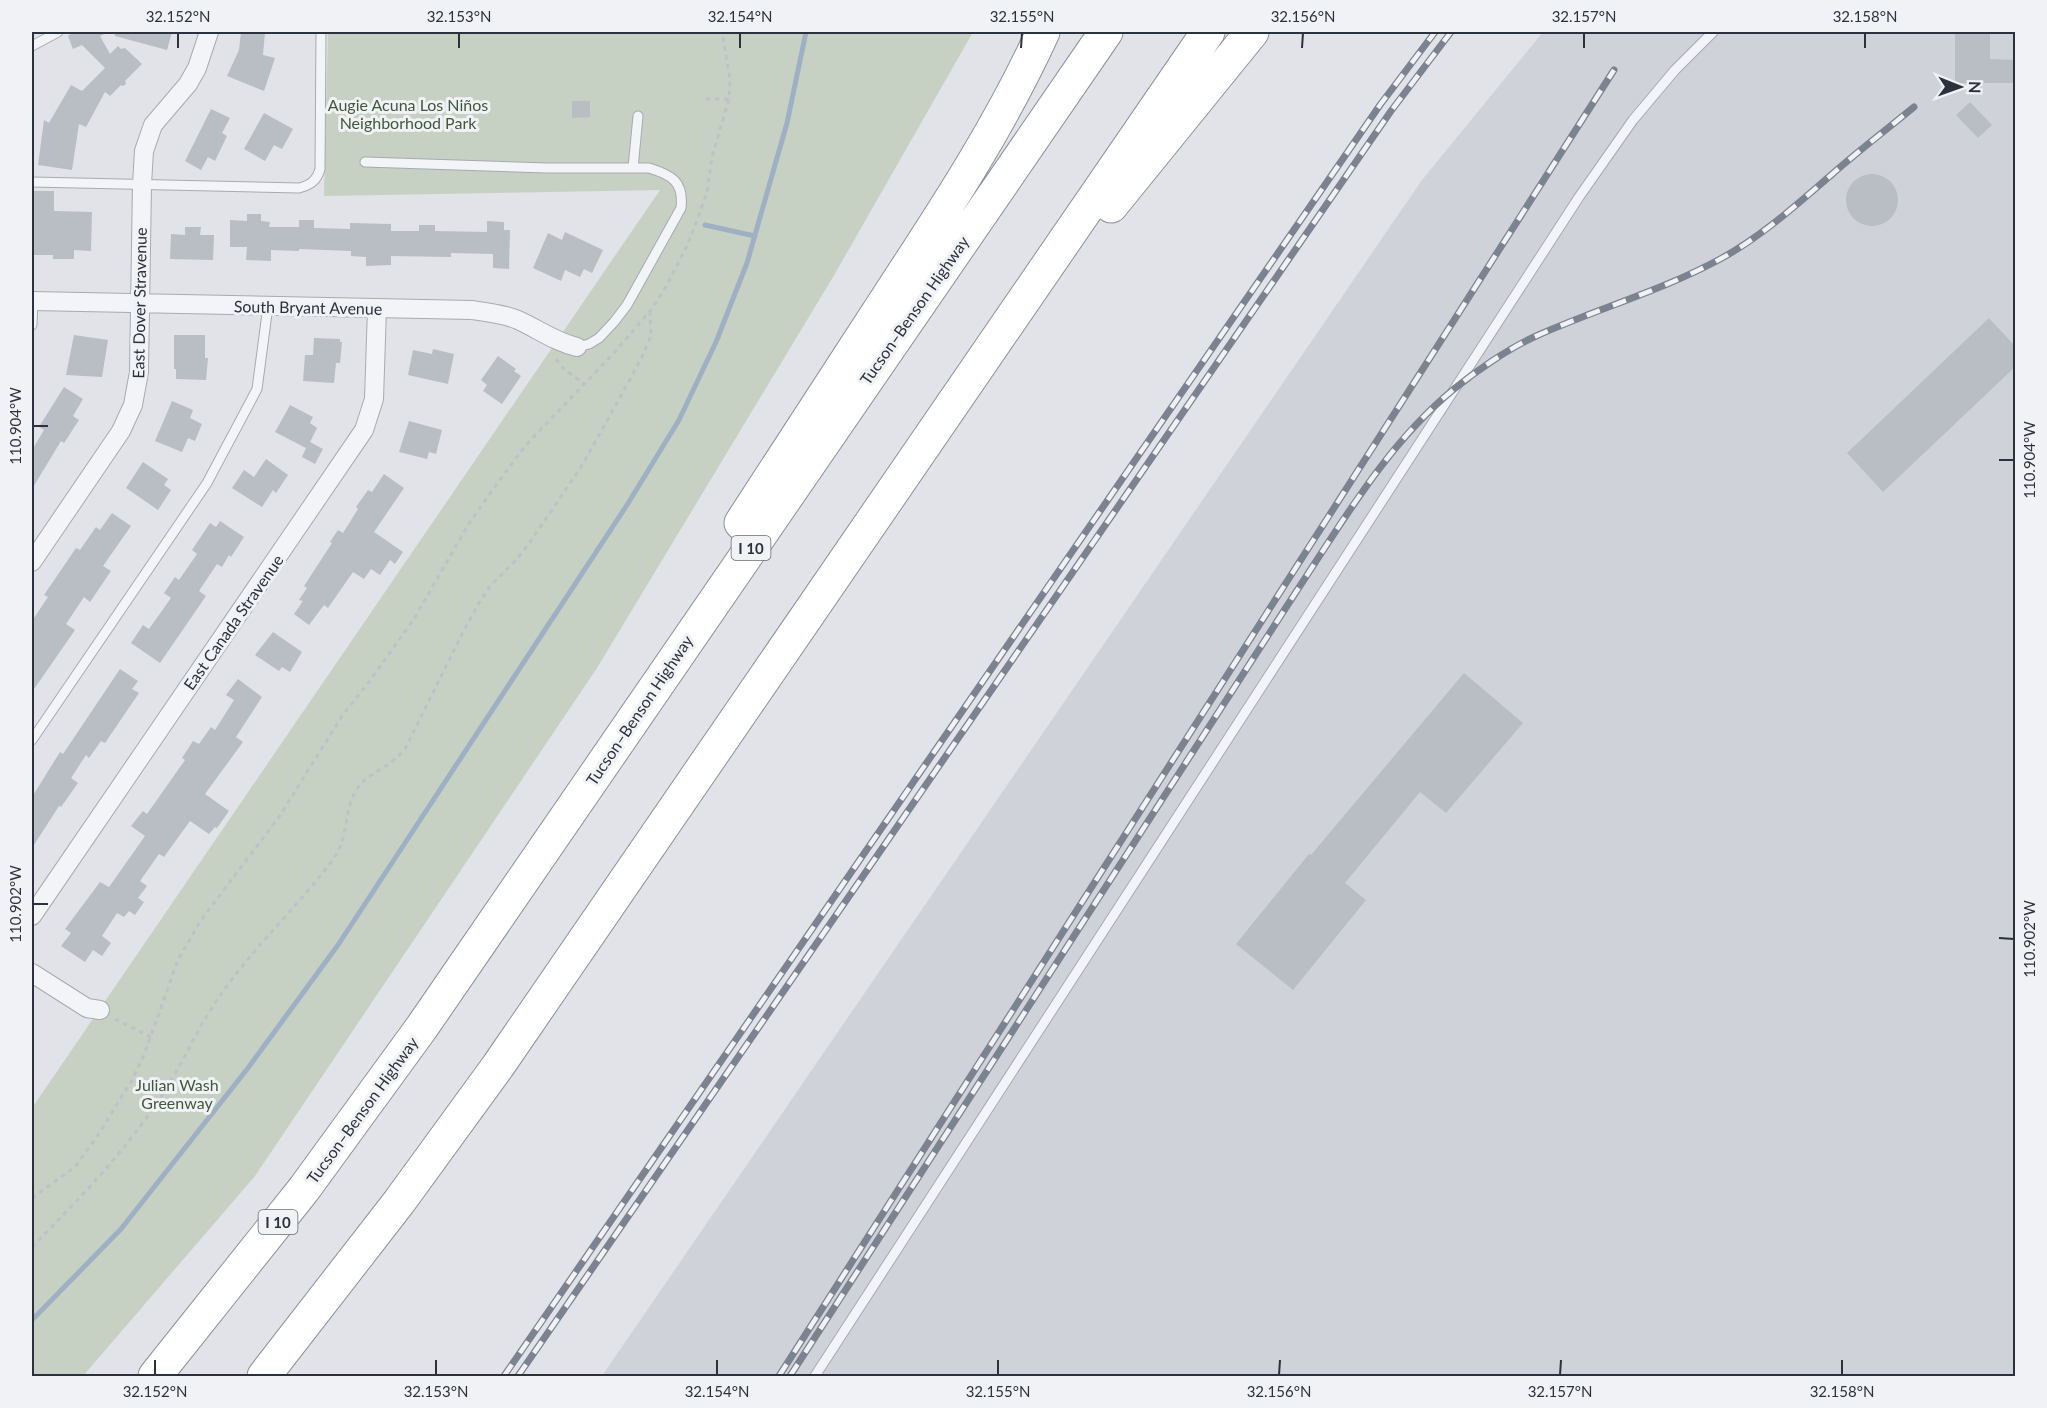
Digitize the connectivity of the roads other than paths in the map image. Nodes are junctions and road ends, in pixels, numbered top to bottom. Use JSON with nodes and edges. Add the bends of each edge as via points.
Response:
{"nodes":[{"id":1,"x":58,"y":32,"type":"edge"},
{"id":2,"x":209,"y":32,"type":"edge"},
{"id":3,"x":321,"y":32,"type":"edge"},
{"id":4,"x":1043,"y":32,"type":"edge"},
{"id":5,"x":1106,"y":32,"type":"edge"},
{"id":6,"x":1208,"y":32,"type":"edge"},
{"id":7,"x":1252,"y":32,"type":"edge"},
{"id":8,"x":1713,"y":32,"type":"edge"},
{"id":9,"x":32,"y":46,"type":"edge"},
{"id":10,"x":638,"y":117,"type":"dead end"},
{"id":11,"x":365,"y":162,"type":"dead end"},
{"id":12,"x":633,"y":168,"type":"junction"},
{"id":13,"x":32,"y":182,"type":"edge"},
{"id":14,"x":142,"y":184,"type":"junction"},
{"id":15,"x":32,"y":301,"type":"edge"},
{"id":16,"x":140,"y":303,"type":"junction"},
{"id":17,"x":268,"y":306,"type":"junction"},
{"id":18,"x":377,"y":308,"type":"junction"},
{"id":19,"x":32,"y":325,"type":"edge"},
{"id":20,"x":577,"y":347,"type":"joint"},
{"id":21,"x":952,"y":404,"type":"junction"},
{"id":22,"x":32,"y":562,"type":"edge"},
{"id":23,"x":32,"y":740,"type":"edge"},
{"id":24,"x":32,"y":916,"type":"edge"},
{"id":25,"x":32,"y":973,"type":"edge"},
{"id":26,"x":100,"y":1010,"type":"road end"},
{"id":27,"x":396,"y":1063,"type":"junction"},
{"id":28,"x":155,"y":1377,"type":"edge"},
{"id":29,"x":264,"y":1377,"type":"edge"},
{"id":30,"x":815,"y":1377,"type":"edge"}],
"edges":[{"from":1,"to":9,"type":"lane"},
{"from":2,"to":14,"type":"street","name":"East Dover Stravenue","via":[[192,77],[148,137]]},
{"from":3,"to":14,"type":"lane","via":[[320,169],[314,181],[299,188]]},
{"from":4,"to":27,"type":"highway","via":[[987,141],[948,204]]},
{"from":5,"to":27,"type":"highway","name":"Tucson–Benson Highway","number":"I 10"},
{"from":6,"to":21,"type":"highway"},
{"from":7,"to":21,"type":"highway"},
{"from":8,"to":30,"type":"lane","via":[[1633,120],[1579,197]]},
{"from":10,"to":12,"type":"lane"},
{"from":11,"to":12,"type":"lane"},
{"from":12,"to":20,"type":"lane","via":[[649,168],[674,179],[680,186],[681,208],[614,322],[599,339]]},
{"from":13,"to":14,"type":"lane"},
{"from":14,"to":16,"type":"street","name":"East Dover Stravenue"},
{"from":15,"to":16,"type":"street","name":"South Bryant Avenue"},
{"from":15,"to":19,"type":"lane"},
{"from":16,"to":17,"type":"street","name":"South Bryant Avenue"},
{"from":16,"to":22,"type":"street","name":"East Dover Stravenue","via":[[137,389],[128,419]]},
{"from":17,"to":18,"type":"street","name":"South Bryant Avenue"},
{"from":17,"to":23,"type":"lane","via":[[257,389],[207,483]]},
{"from":18,"to":20,"type":"street","name":"South Bryant Avenue","via":[[472,310],[506,316]]},
{"from":18,"to":24,"type":"street","name":"East Canada Stravenue","via":[[375,383],[364,430]]},
{"from":21,"to":29,"type":"highway","via":[[492,1075]]},
{"from":25,"to":26,"type":"street","via":[[87,1008]]},
{"from":27,"to":28,"type":"highway","name":"Tucson–Benson Highway","number":"I 10","via":[[291,1206]]}]}
